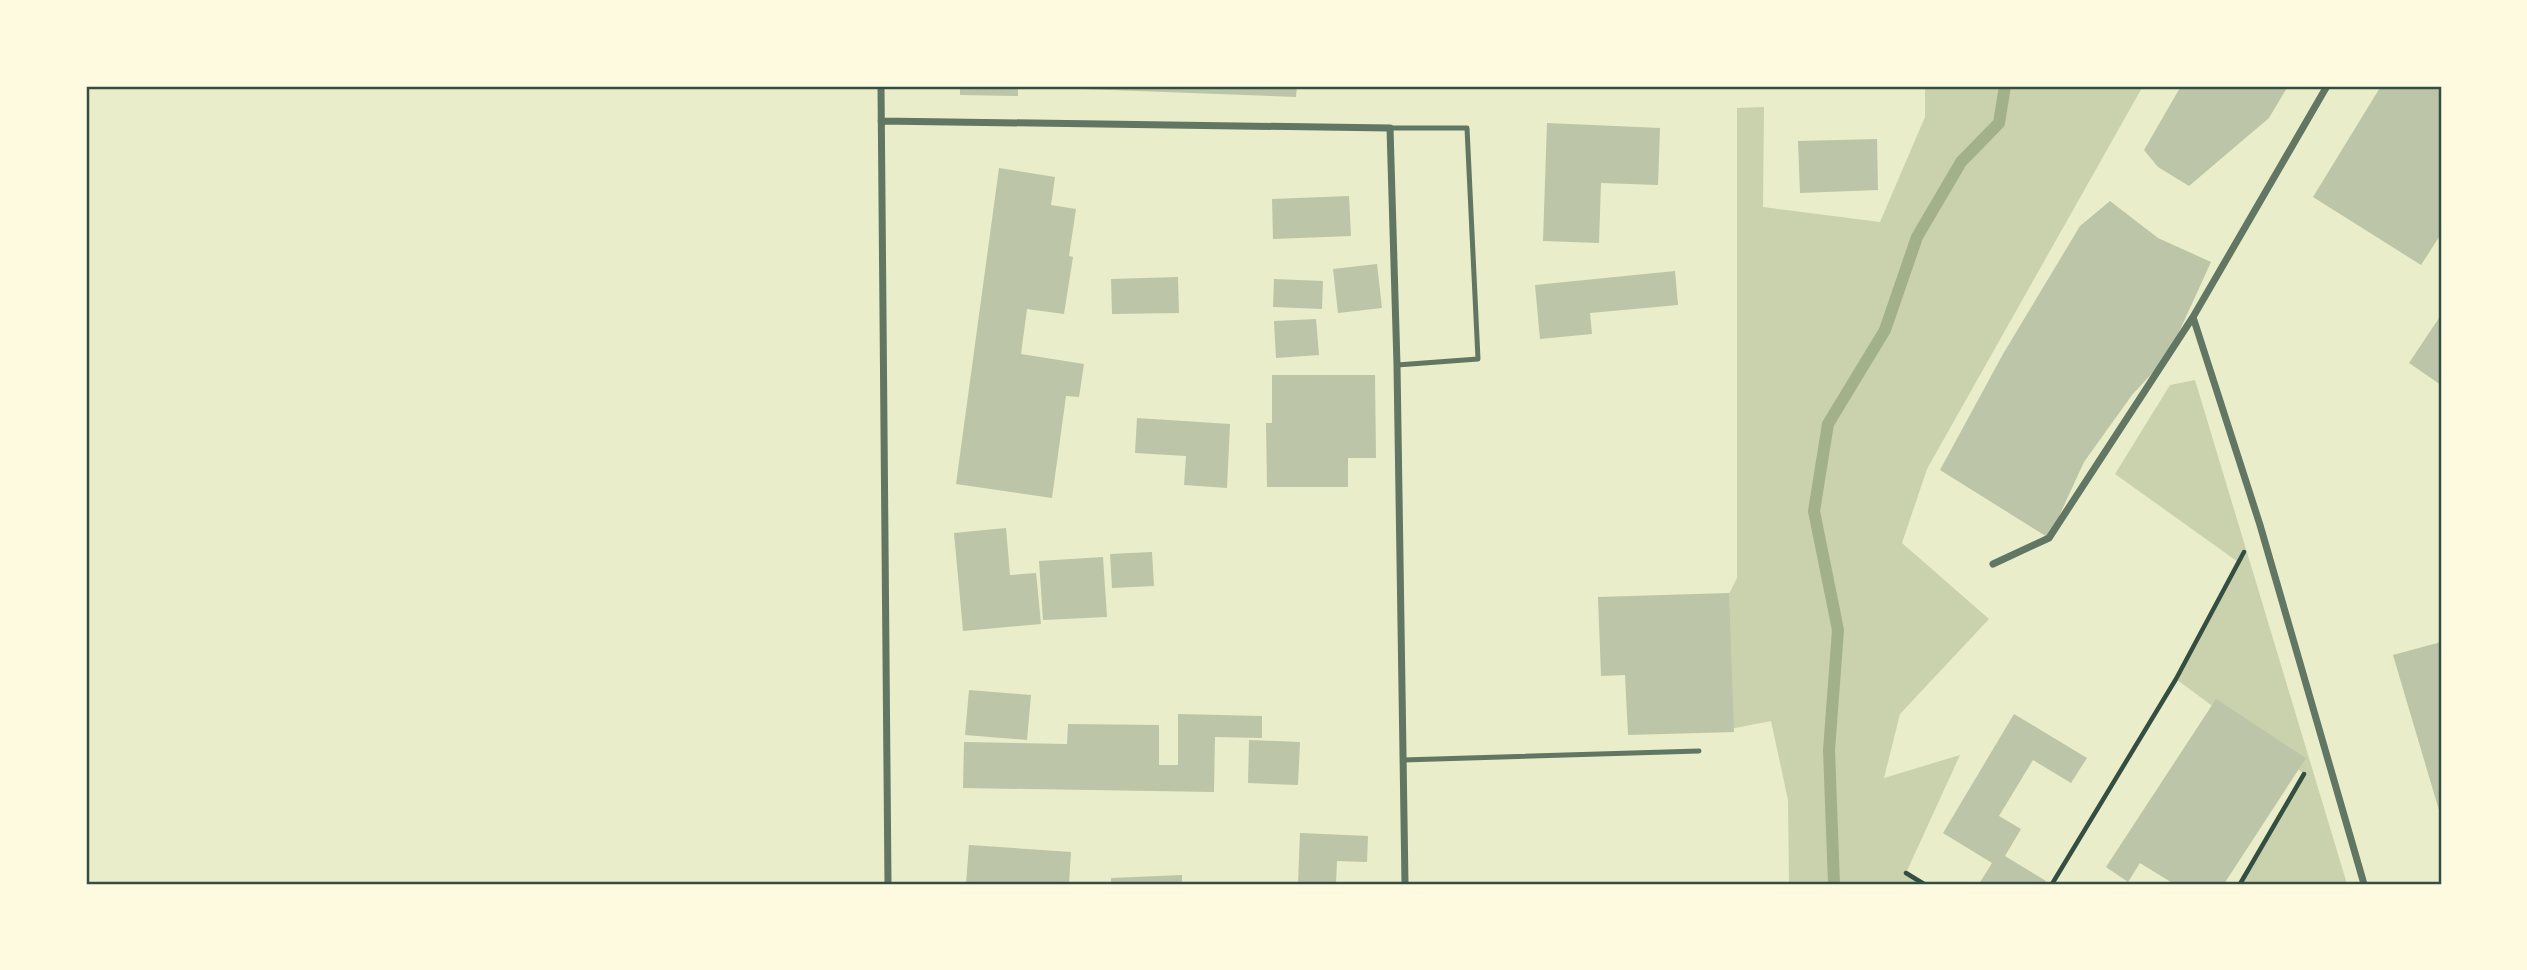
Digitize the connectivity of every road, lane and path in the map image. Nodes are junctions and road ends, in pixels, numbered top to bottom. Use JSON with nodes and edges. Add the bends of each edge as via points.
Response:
{"nodes":[{"id":1,"x":881,"y":86,"type":"edge"},
{"id":2,"x":2327,"y":86,"type":"edge"},
{"id":3,"x":881,"y":121,"type":"junction"},
{"id":4,"x":1390,"y":128,"type":"junction"},
{"id":5,"x":2193,"y":317,"type":"junction"},
{"id":6,"x":1397,"y":365,"type":"junction"},
{"id":7,"x":2238,"y":562,"type":"dead end"},
{"id":8,"x":1993,"y":564,"type":"dead end"},
{"id":9,"x":1699,"y":751,"type":"dead end"},
{"id":10,"x":1403,"y":760,"type":"junction"},
{"id":11,"x":2304,"y":774,"type":"dead end"},
{"id":12,"x":1906,"y":873,"type":"dead end"},
{"id":13,"x":888,"y":884,"type":"edge"},
{"id":14,"x":1405,"y":884,"type":"edge"},
{"id":15,"x":1924,"y":884,"type":"edge"},
{"id":16,"x":2052,"y":884,"type":"edge"},
{"id":17,"x":2240,"y":884,"type":"edge"},
{"id":18,"x":2364,"y":884,"type":"edge"}],
"edges":[{"from":1,"to":3,"type":"street"},
{"from":2,"to":5,"type":"street"},
{"from":3,"to":4,"type":"street"},
{"from":3,"to":13,"type":"street"},
{"from":4,"to":6,"type":"street"},
{"from":4,"to":6,"type":"lane","via":[[1468,128],[1479,359]]},
{"from":5,"to":8,"type":"street","via":[[2049,538]]},
{"from":5,"to":18,"type":"street","via":[[2260,525]]},
{"from":6,"to":10,"type":"street"},
{"from":7,"to":16,"type":"path","via":[[2176,679]]},
{"from":9,"to":10,"type":"lane"},
{"from":10,"to":14,"type":"street"},
{"from":11,"to":17,"type":"path"},
{"from":12,"to":15,"type":"path"}]}
